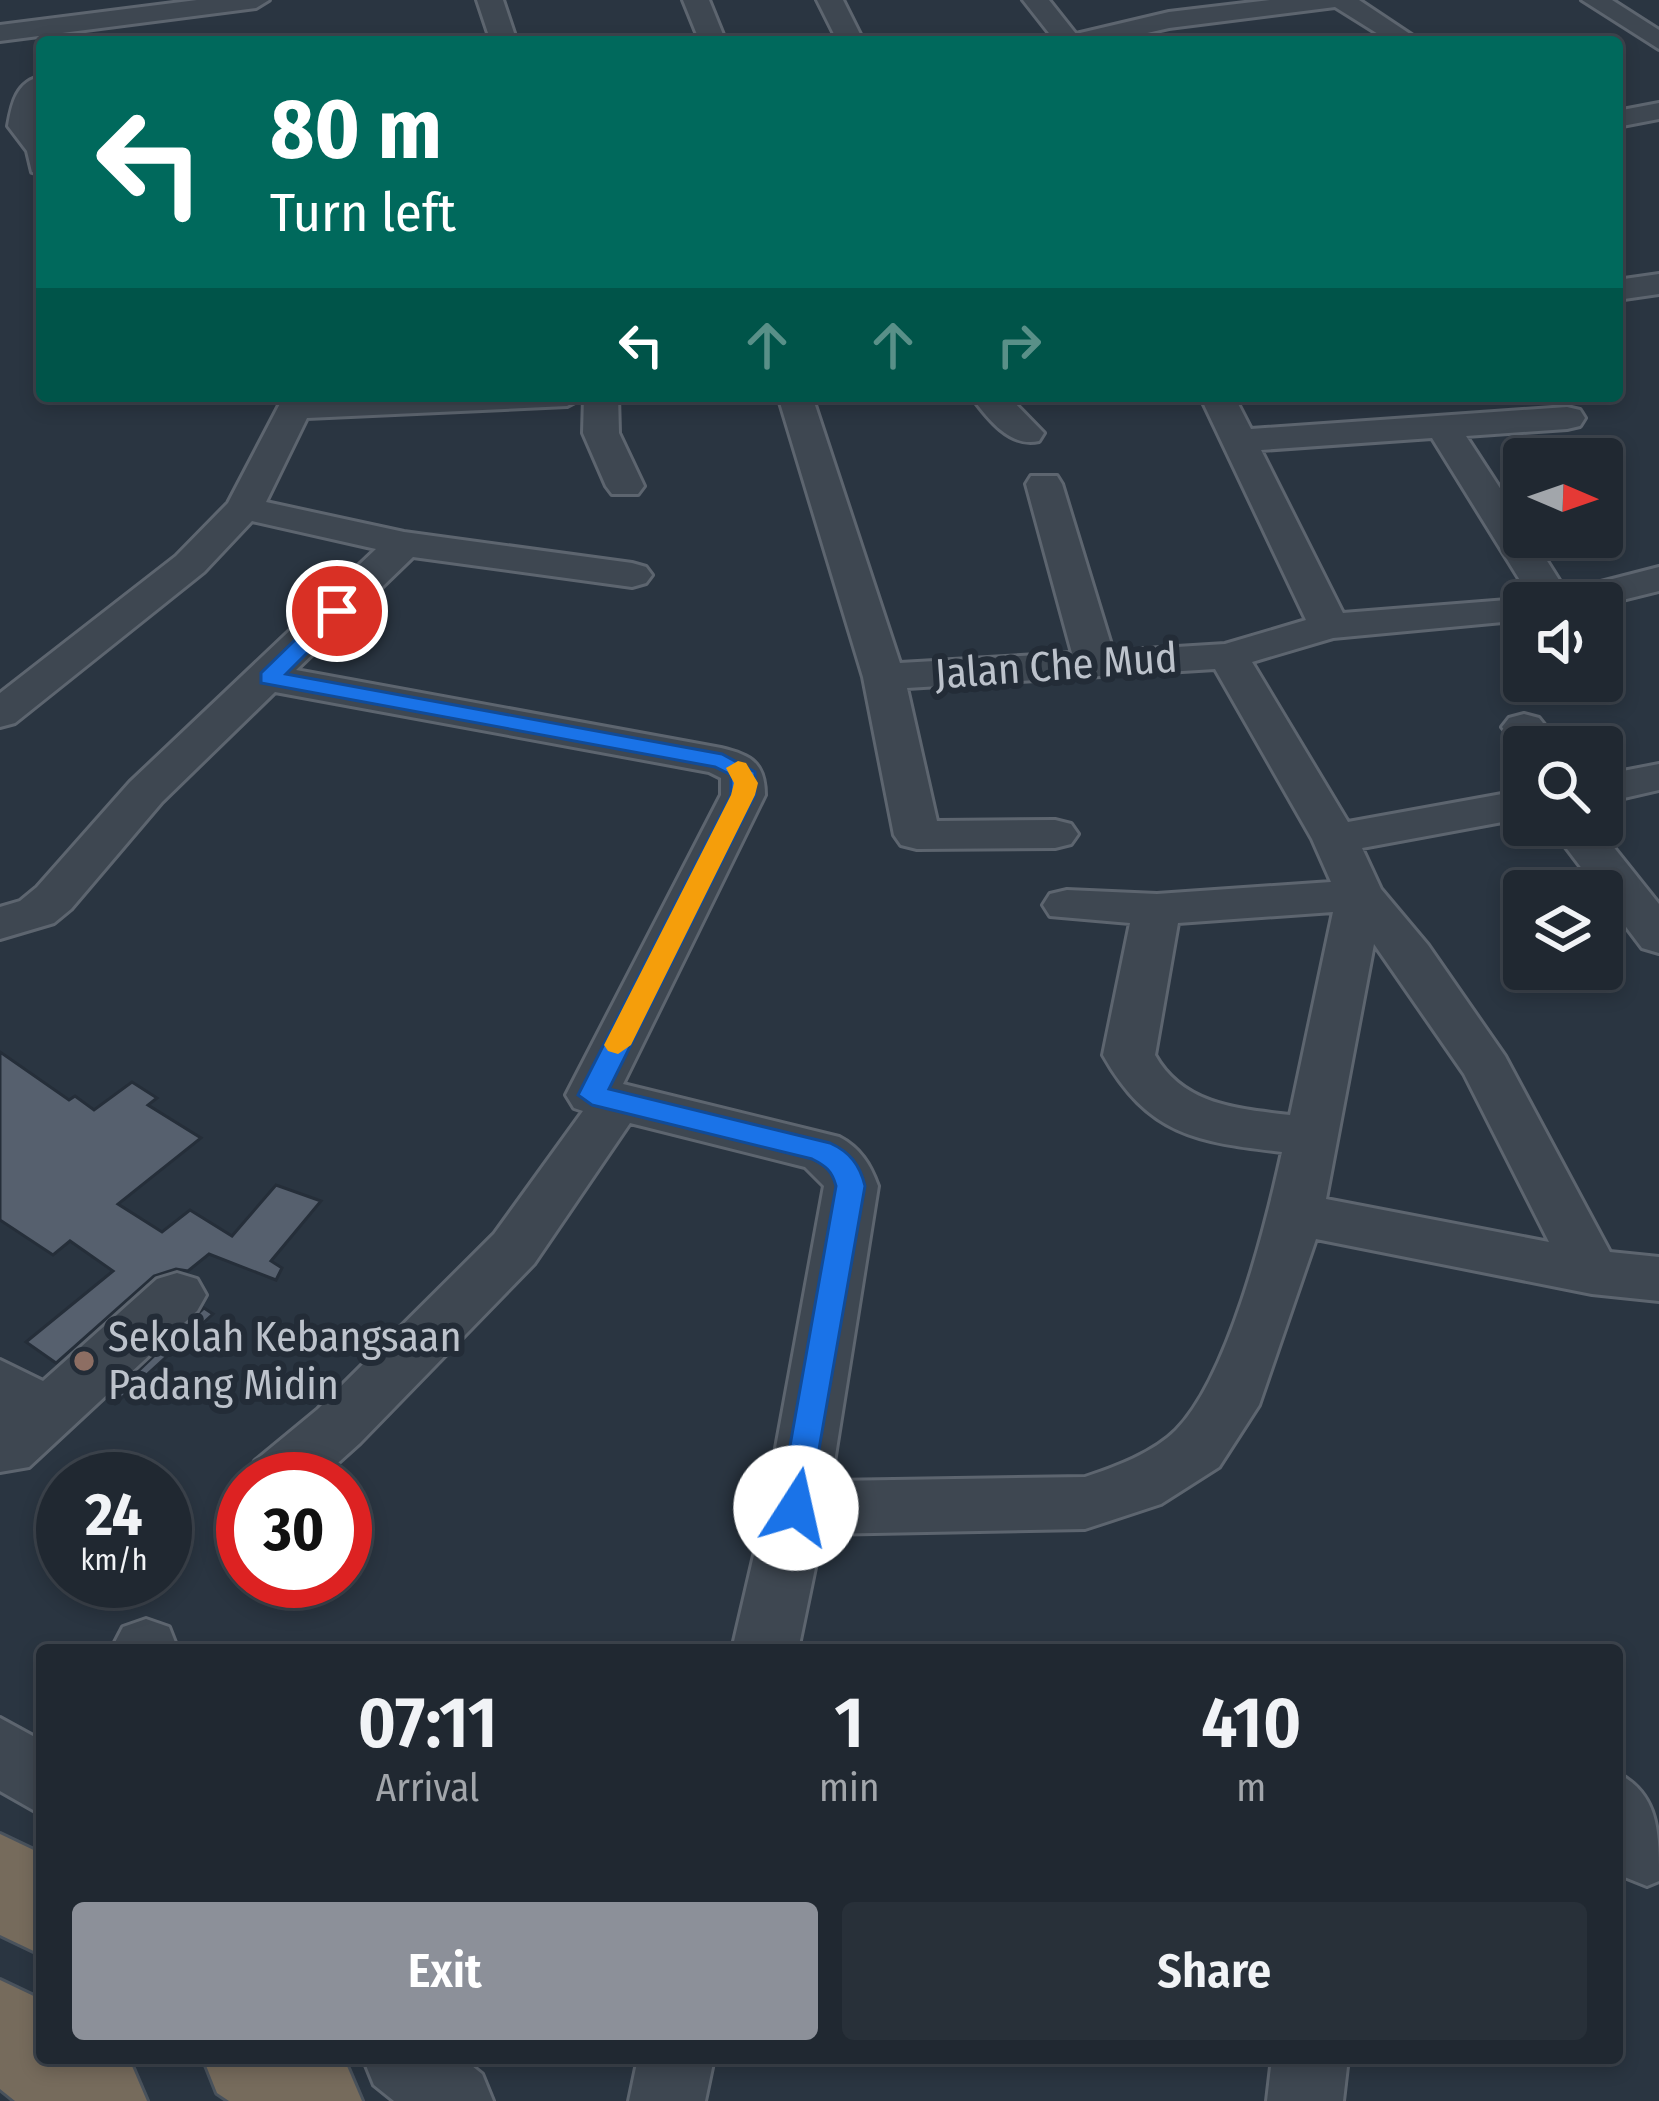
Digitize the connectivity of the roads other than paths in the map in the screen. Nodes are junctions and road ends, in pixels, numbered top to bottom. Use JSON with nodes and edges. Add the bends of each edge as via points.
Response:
{"nodes":[{"id":1,"x":62,"y":0,"type":"edge"},
{"id":2,"x":256,"y":0,"type":"edge"},
{"id":3,"x":490,"y":0,"type":"edge"},
{"id":4,"x":696,"y":0,"type":"edge"},
{"id":5,"x":830,"y":0,"type":"edge"},
{"id":6,"x":1036,"y":0,"type":"edge"},
{"id":7,"x":1331,"y":0,"type":"edge"},
{"id":8,"x":1342,"y":0,"type":"edge"},
{"id":9,"x":1594,"y":0,"type":"edge"},
{"id":10,"x":233,"y":1,"type":"edge"},
{"id":11,"x":1194,"y":8,"type":"edge"},
{"id":12,"x":254,"y":28,"type":"dead end"},
{"id":13,"x":94,"y":29,"type":"edge"},
{"id":14,"x":0,"y":33,"type":"edge"},
{"id":15,"x":502,"y":36,"type":"edge"},
{"id":16,"x":711,"y":36,"type":"edge"},
{"id":17,"x":848,"y":36,"type":"edge"},
{"id":18,"x":1067,"y":36,"type":"edge"},
{"id":19,"x":1094,"y":36,"type":"edge"},
{"id":20,"x":1234,"y":36,"type":"edge"},
{"id":21,"x":1399,"y":36,"type":"edge"},
{"id":22,"x":1659,"y":41,"type":"edge"},
{"id":23,"x":1659,"y":50,"type":"edge"},
{"id":24,"x":1623,"y":53,"type":"edge"},
{"id":25,"x":36,"y":86,"type":"edge"},
{"id":26,"x":0,"y":88,"type":"edge"},
{"id":27,"x":36,"y":88,"type":"edge"},
{"id":28,"x":1659,"y":111,"type":"edge"},
{"id":29,"x":1623,"y":118,"type":"edge"},
{"id":30,"x":36,"y":143,"type":"edge"},
{"id":31,"x":1659,"y":284,"type":"edge"},
{"id":32,"x":1623,"y":288,"type":"edge"},
{"id":33,"x":299,"y":402,"type":"edge"},
{"id":34,"x":601,"y":402,"type":"edge"},
{"id":35,"x":798,"y":402,"type":"edge"},
{"id":36,"x":994,"y":402,"type":"edge"},
{"id":37,"x":1220,"y":402,"type":"edge"},
{"id":38,"x":1567,"y":418,"type":"dead end"},
{"id":39,"x":1443,"y":427,"type":"junction"},
{"id":40,"x":1026,"y":433,"type":"dead end"},
{"id":41,"x":1238,"y":441,"type":"junction"},
{"id":42,"x":1044,"y":484,"type":"dead end"},
{"id":43,"x":625,"y":486,"type":"dead end"},
{"id":44,"x":244,"y":508,"type":"junction"},
{"id":45,"x":404,"y":544,"type":"junction"},
{"id":46,"x":632,"y":574,"type":"dead end"},
{"id":47,"x":1659,"y":579,"type":"edge"},
{"id":48,"x":1541,"y":582,"type":"edge"},
{"id":49,"x":1623,"y":588,"type":"edge"},
{"id":50,"x":1503,"y":610,"type":"edge"},
{"id":51,"x":1329,"y":626,"type":"junction"},
{"id":52,"x":1228,"y":656,"type":"junction"},
{"id":53,"x":1095,"y":662,"type":"junction"},
{"id":54,"x":884,"y":677,"type":"junction"},
{"id":55,"x":269,"y":678,"type":"junction"},
{"id":56,"x":0,"y":714,"type":"edge"},
{"id":57,"x":1659,"y":777,"type":"edge"},
{"id":58,"x":1623,"y":785,"type":"edge"},
{"id":59,"x":1503,"y":809,"type":"edge"},
{"id":60,"x":1055,"y":834,"type":"dead end"},
{"id":61,"x":1335,"y":839,"type":"junction"},
{"id":62,"x":1588,"y":846,"type":"edge"},
{"id":63,"x":1360,"y":895,"type":"junction"},
{"id":64,"x":1067,"y":905,"type":"dead end"},
{"id":65,"x":1157,"y":909,"type":"junction"},
{"id":66,"x":0,"y":922,"type":"edge"},
{"id":67,"x":1659,"y":937,"type":"edge"},
{"id":68,"x":617,"y":1102,"type":"junction"},
{"id":69,"x":1312,"y":1137,"type":"junction"},
{"id":70,"x":1296,"y":1214,"type":"junction"},
{"id":71,"x":1592,"y":1272,"type":"junction"},
{"id":72,"x":1659,"y":1279,"type":"edge"},
{"id":73,"x":178,"y":1295,"type":"dead end"},
{"id":74,"x":15,"y":1414,"type":"edge"},
{"id":75,"x":309,"y":1452,"type":"edge"},
{"id":76,"x":796,"y":1508,"type":"junction"},
{"id":77,"x":766,"y":1644,"type":"edge"},
{"id":78,"x":0,"y":1879,"type":"edge"},
{"id":79,"x":36,"y":1905,"type":"edge"},
{"id":80,"x":0,"y":2029,"type":"edge"},
{"id":81,"x":36,"y":2058,"type":"edge"},
{"id":82,"x":44,"y":2064,"type":"edge"},
{"id":83,"x":260,"y":2064,"type":"edge"},
{"id":84,"x":408,"y":2064,"type":"edge"},
{"id":85,"x":675,"y":2064,"type":"edge"},
{"id":86,"x":1309,"y":2064,"type":"edge"},
{"id":87,"x":87,"y":2098,"type":"edge"},
{"id":88,"x":312,"y":2101,"type":"edge"},
{"id":89,"x":454,"y":2101,"type":"edge"},
{"id":90,"x":667,"y":2101,"type":"edge"},
{"id":91,"x":1305,"y":2101,"type":"edge"}],
"edges":[{"from":1,"to":13,"type":"street"},
{"from":2,"to":10,"type":"street"},
{"from":3,"to":15,"type":"street"},
{"from":4,"to":16,"type":"street"},
{"from":5,"to":17,"type":"street"},
{"from":6,"to":18,"type":"street"},
{"from":7,"to":11,"type":"street"},
{"from":8,"to":21,"type":"street"},
{"from":9,"to":22,"type":"street"},
{"from":10,"to":12,"type":"street"},
{"from":10,"to":13,"type":"street"},
{"from":11,"to":19,"type":"street"},
{"from":11,"to":20,"type":"street"},
{"from":13,"to":14,"type":"street"},
{"from":23,"to":24,"type":"street"},
{"from":25,"to":26,"type":"street"},
{"from":27,"to":30,"type":"street","via":[[22,125]]},
{"from":28,"to":29,"type":"street"},
{"from":31,"to":32,"type":"street"},
{"from":33,"to":44,"type":"street"},
{"from":34,"to":43,"type":"street","via":[[601,433]]},
{"from":35,"to":54,"type":"street"},
{"from":36,"to":40,"type":"street"},
{"from":37,"to":41,"type":"street"},
{"from":38,"to":39,"type":"street"},
{"from":39,"to":41,"type":"street"},
{"from":39,"to":48,"type":"street"},
{"from":41,"to":51,"type":"street"},
{"from":42,"to":53,"type":"street"},
{"from":44,"to":45,"type":"street"},
{"from":44,"to":56,"type":"street","via":[[190,564]]},
{"from":45,"to":46,"type":"street"},
{"from":45,"to":55,"type":"street"},
{"from":47,"to":49,"type":"street"},
{"from":50,"to":51,"type":"street","name":"Jalan Che Mud"},
{"from":51,"to":52,"type":"street","name":"Jalan Che Mud"},
{"from":52,"to":53,"type":"street","name":"Jalan Che Mud"},
{"from":52,"to":61,"type":"street"},
{"from":53,"to":54,"type":"street","name":"Jalan Che Mud"},
{"from":54,"to":60,"type":"street","via":[[917,835]]},
{"from":55,"to":66,"type":"street","via":[[146,792],[54,898]]},
{"from":55,"to":68,"type":"street","via":[[722,761],[743,772],[743,795],[592,1095]]},
{"from":57,"to":58,"type":"street"},
{"from":59,"to":61,"type":"street"},
{"from":61,"to":63,"type":"street"},
{"from":62,"to":67,"type":"street"},
{"from":63,"to":65,"type":"street"},
{"from":63,"to":69,"type":"street"},
{"from":63,"to":71,"type":"street","via":[[1487,1069]]},
{"from":64,"to":65,"type":"street"},
{"from":65,"to":69,"type":"street","via":[[1129,1055],[1138,1076],[1154,1096],[1209,1123]]},
{"from":68,"to":75,"type":"street","via":[[514,1249]]},
{"from":68,"to":76,"type":"street","via":[[820,1151],[848,1175]]},
{"from":69,"to":70,"type":"street"},
{"from":70,"to":71,"type":"street"},
{"from":70,"to":76,"type":"street","via":[[1238,1388],[1197,1449],[1138,1486],[1085,1503]]},
{"from":71,"to":72,"type":"street"},
{"from":73,"to":74,"type":"street"},
{"from":76,"to":77,"type":"street"},
{"from":78,"to":79,"type":"highway"},
{"from":80,"to":81,"type":"highway"},
{"from":82,"to":87,"type":"highway"},
{"from":83,"to":88,"type":"highway"},
{"from":84,"to":89,"type":"street"},
{"from":85,"to":90,"type":"street"},
{"from":86,"to":91,"type":"street"}]}
